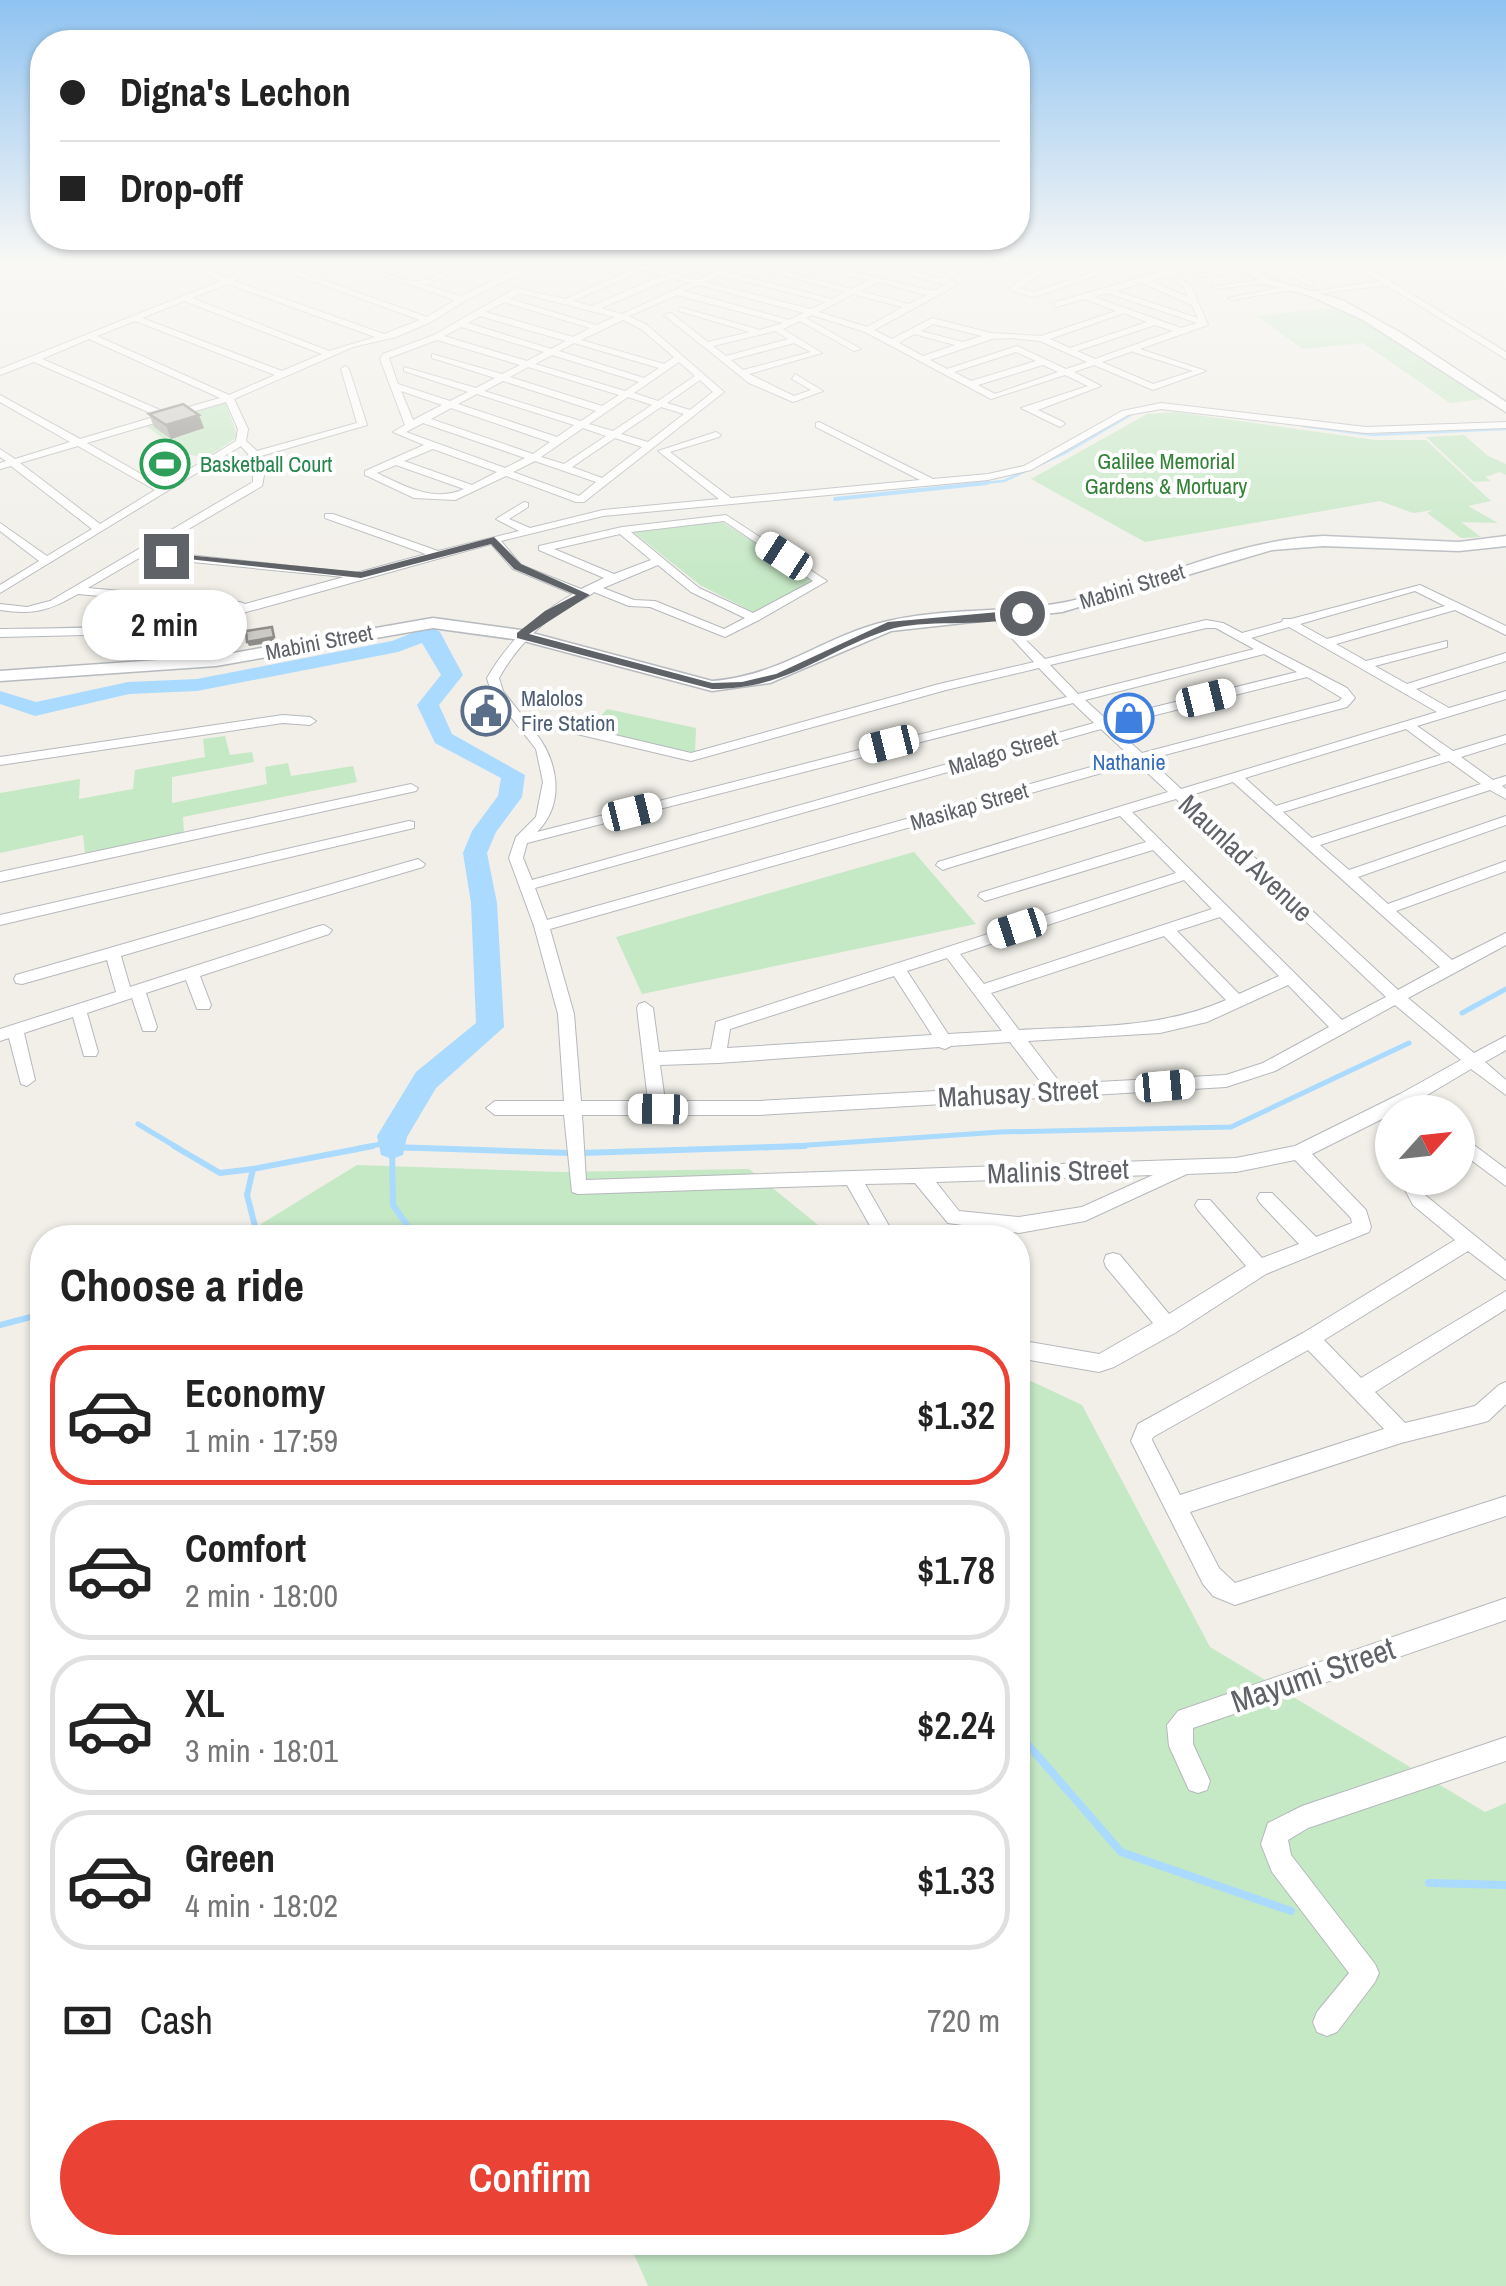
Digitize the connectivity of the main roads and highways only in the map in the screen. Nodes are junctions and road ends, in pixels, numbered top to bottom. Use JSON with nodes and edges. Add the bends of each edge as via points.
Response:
{"nodes":[{"id":1,"x":1449,"y":372,"type":"edge"},
{"id":2,"x":1506,"y":408,"type":"edge"},
{"id":3,"x":1506,"y":540,"type":"edge"},
{"id":4,"x":0,"y":676,"type":"edge"}],
"edges":[{"from":1,"to":2,"type":"main road"},
{"from":3,"to":4,"type":"main road","name":"Mabini Street","via":[[1258,548],[1083,603],[888,626],[780,677],[742,686],[712,686],[521,636],[420,623],[216,661]]}]}
